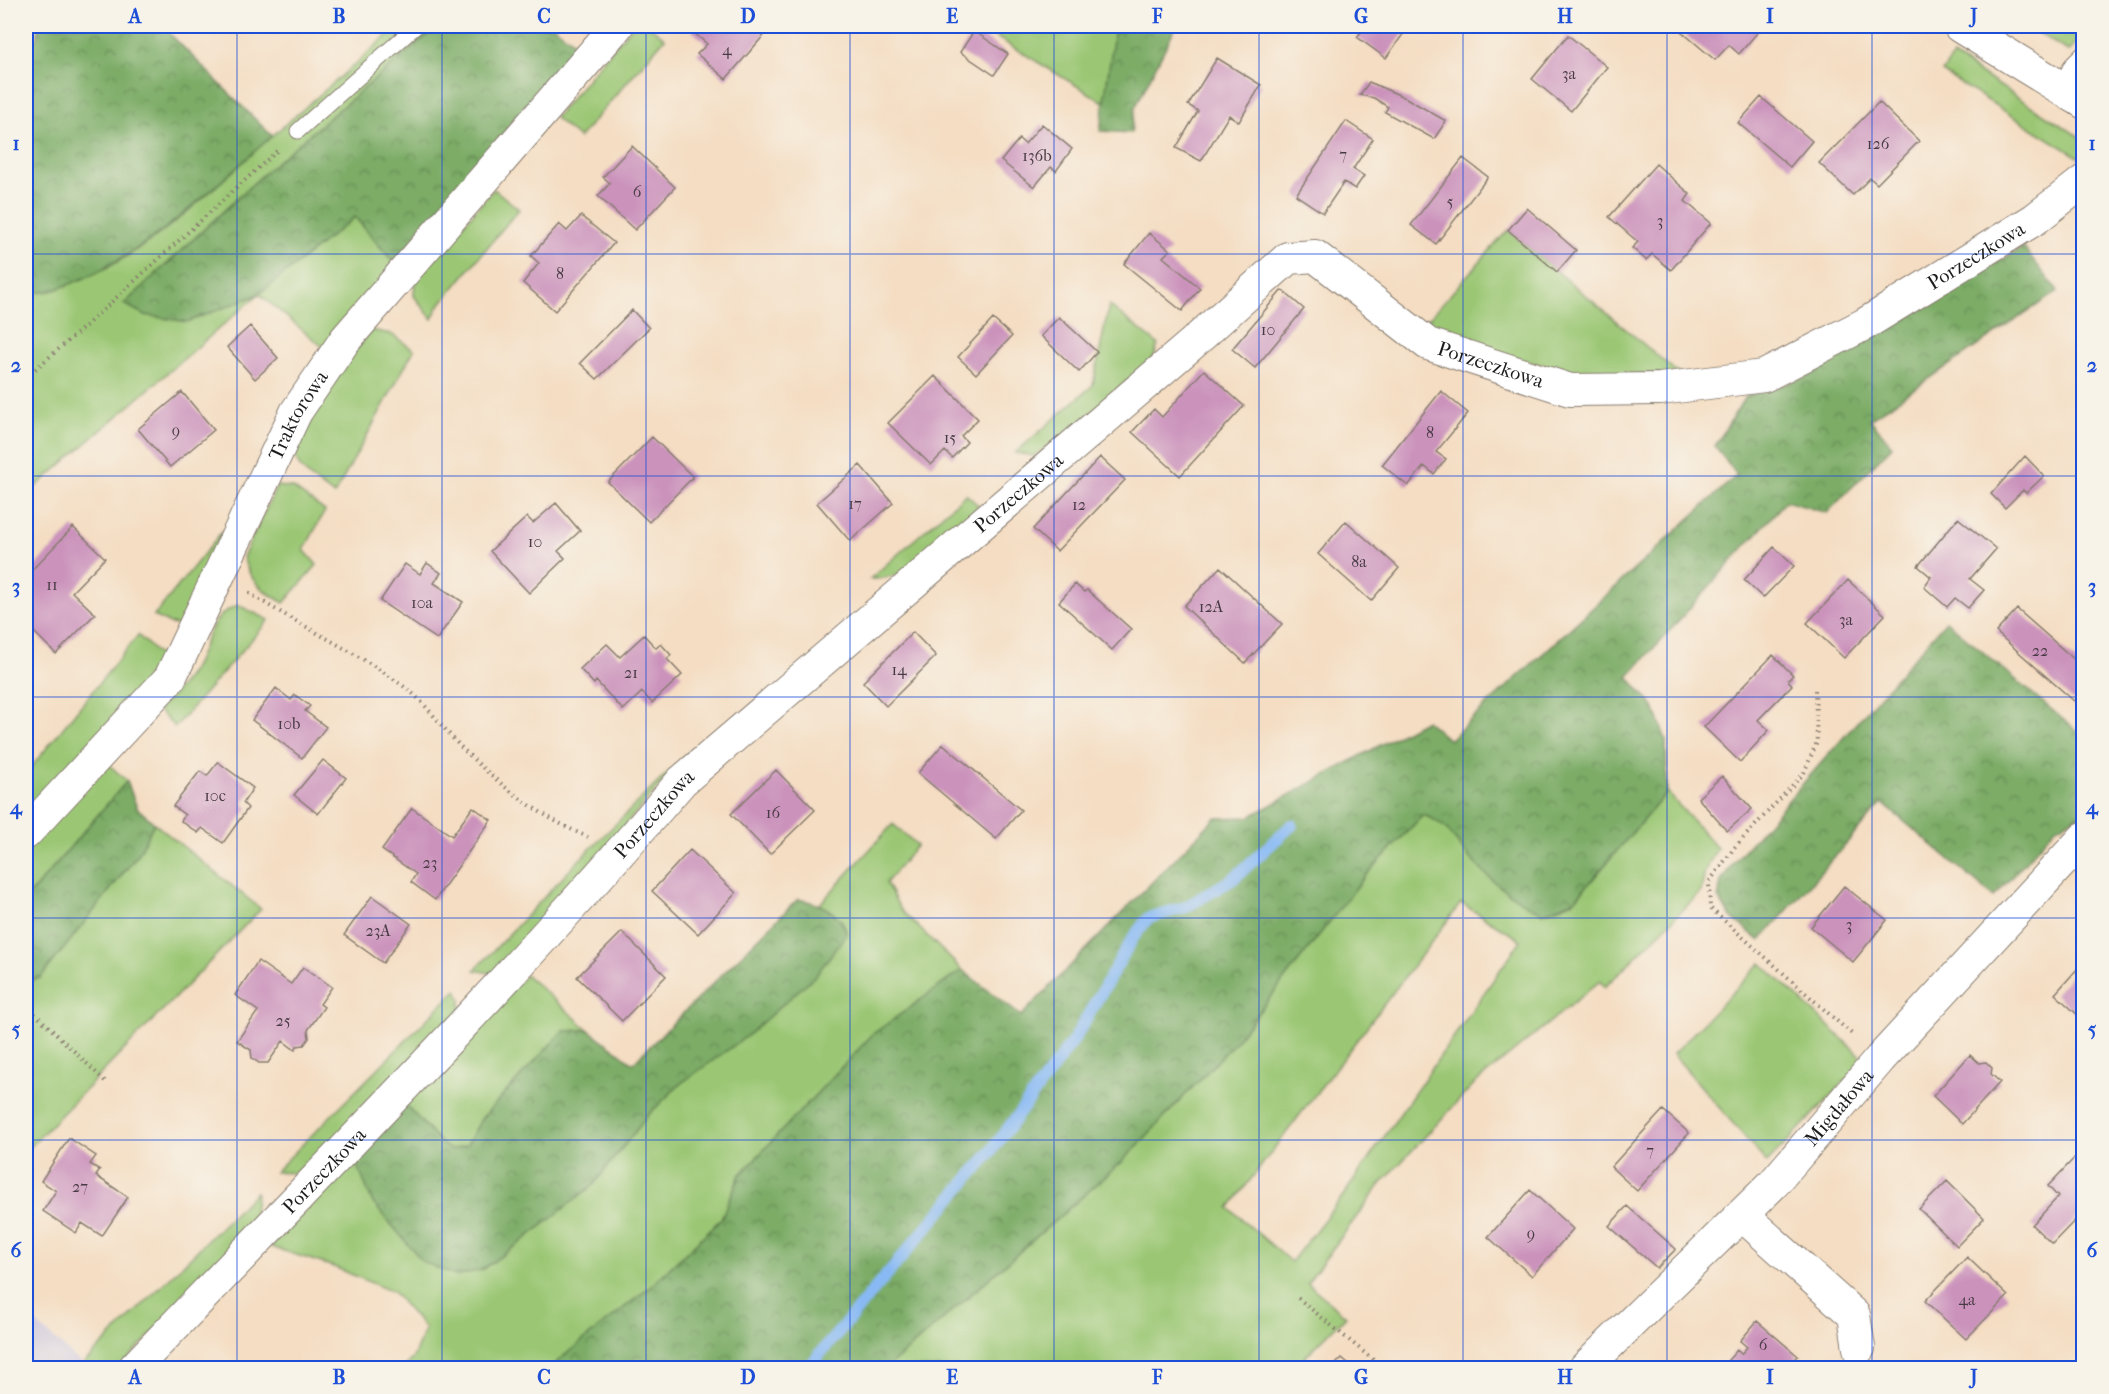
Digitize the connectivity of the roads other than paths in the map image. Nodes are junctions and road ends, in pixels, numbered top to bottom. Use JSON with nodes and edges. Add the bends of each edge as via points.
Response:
{"nodes":[{"id":1,"x":416,"y":26,"type":"edge"},
{"id":2,"x":617,"y":26,"type":"edge"},
{"id":3,"x":1960,"y":26,"type":"edge"},
{"id":4,"x":2084,"y":53,"type":"edge"},
{"id":5,"x":2072,"y":95,"type":"edge"},
{"id":6,"x":298,"y":131,"type":"road end"},
{"id":7,"x":2084,"y":181,"type":"edge"},
{"id":8,"x":26,"y":833,"type":"edge"},
{"id":9,"x":2084,"y":838,"type":"edge"},
{"id":10,"x":1742,"y":1215,"type":"junction"},
{"id":11,"x":1859,"y":1348,"type":"dead end"},
{"id":12,"x":134,"y":1368,"type":"edge"},
{"id":13,"x":1585,"y":1368,"type":"edge"}],
"edges":[{"from":1,"to":6,"type":"lane"},
{"from":2,"to":8,"type":"street","name":"Traktorowa","via":[[345,340],[296,412],[170,678]]},
{"from":3,"to":5,"type":"street"},
{"from":4,"to":5,"type":"lane","via":[[2072,66]]},
{"from":7,"to":12,"type":"street","name":"Porzeczkowa","via":[[2035,219],[1865,324],[1764,376],[1660,389],[1570,390],[1428,344],[1315,256],[1288,258],[682,781],[622,851],[290,1207]]},
{"from":9,"to":10,"type":"street","name":"Migdałowa"},
{"from":10,"to":11,"type":"street","via":[[1854,1315]]},
{"from":10,"to":13,"type":"street","name":"Migdałowa"}]}
